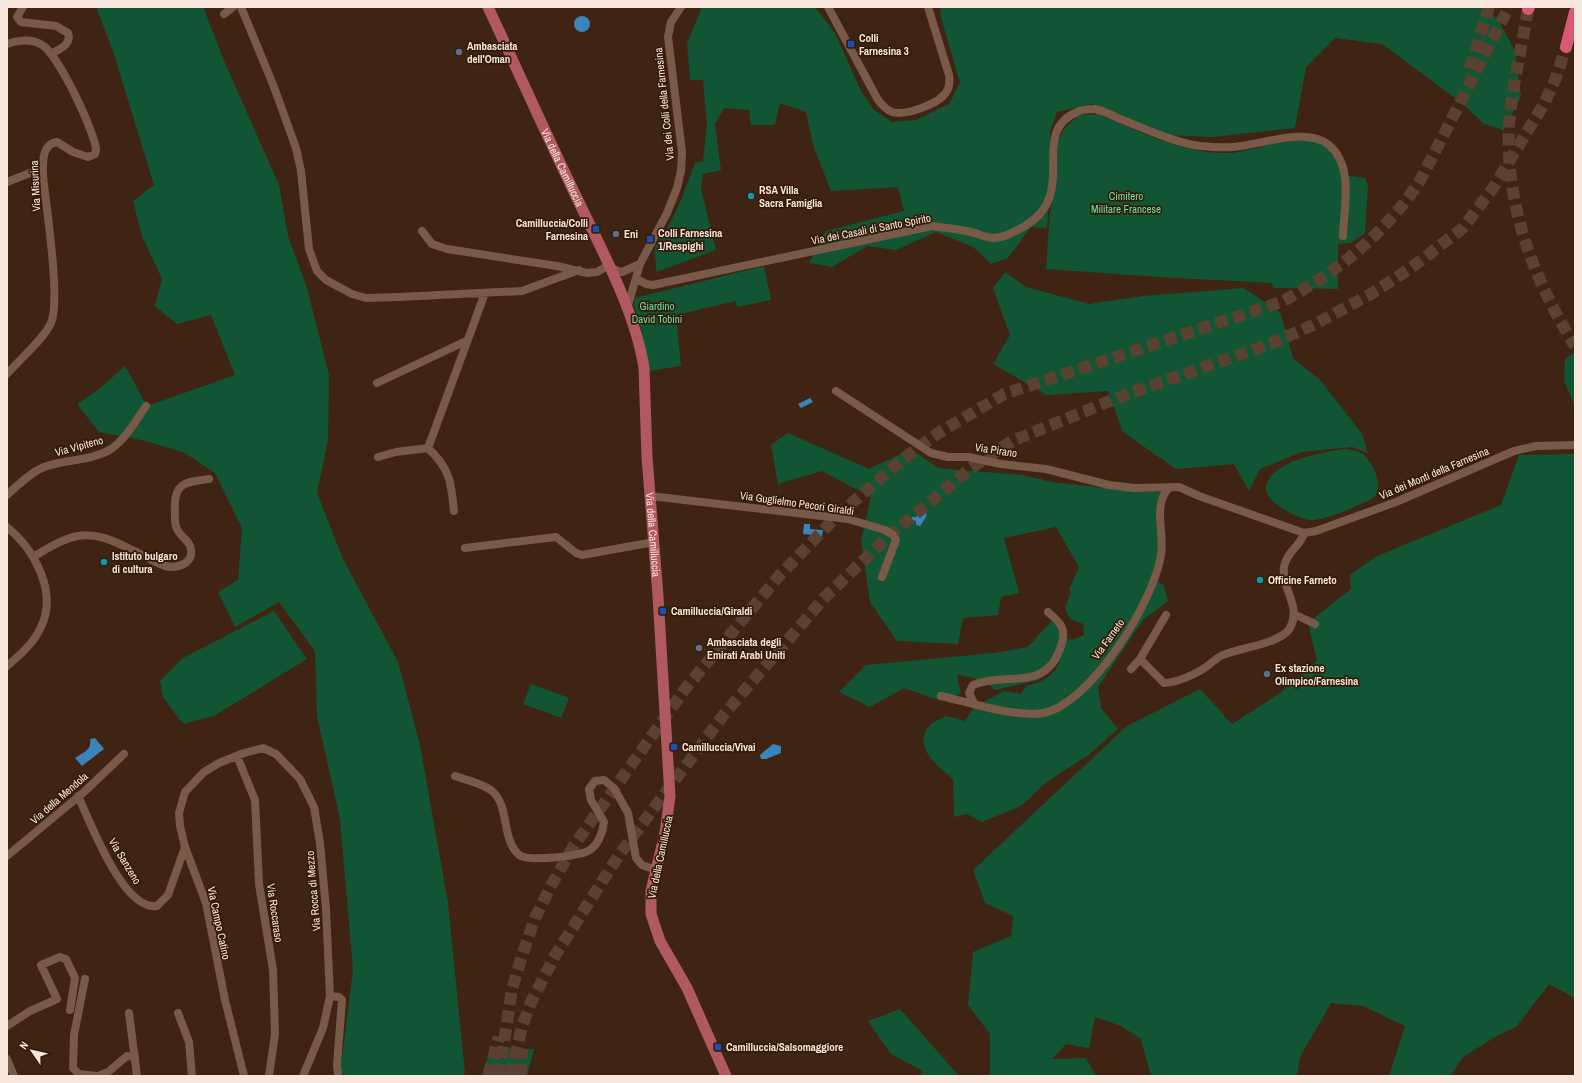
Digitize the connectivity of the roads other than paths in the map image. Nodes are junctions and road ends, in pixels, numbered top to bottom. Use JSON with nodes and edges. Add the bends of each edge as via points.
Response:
{"nodes":[{"id":1,"x":23,"y":7,"type":"edge"},
{"id":2,"x":233,"y":7,"type":"edge"},
{"id":3,"x":241,"y":7,"type":"edge"},
{"id":4,"x":488,"y":7,"type":"edge"},
{"id":5,"x":681,"y":7,"type":"edge"},
{"id":6,"x":828,"y":7,"type":"edge"},
{"id":7,"x":928,"y":7,"type":"edge"},
{"id":8,"x":224,"y":14,"type":"dead end"},
{"id":9,"x":1574,"y":17,"type":"edge"},
{"id":10,"x":7,"y":44,"type":"edge"},
{"id":11,"x":1566,"y":47,"type":"tunnel mouth"},
{"id":12,"x":51,"y":54,"type":"junction"},
{"id":13,"x":43,"y":168,"type":"junction"},
{"id":14,"x":7,"y":182,"type":"edge"},
{"id":15,"x":422,"y":231,"type":"dead end"},
{"id":16,"x":1343,"y":236,"type":"dead end"},
{"id":17,"x":640,"y":264,"type":"junction"},
{"id":18,"x":609,"y":267,"type":"junction"},
{"id":19,"x":579,"y":270,"type":"junction"},
{"id":20,"x":637,"y":279,"type":"junction"},
{"id":21,"x":485,"y":293,"type":"junction"},
{"id":22,"x":627,"y":310,"type":"junction"},
{"id":23,"x":466,"y":341,"type":"junction"},
{"id":24,"x":7,"y":374,"type":"edge"},
{"id":25,"x":377,"y":383,"type":"dead end"},
{"id":26,"x":836,"y":391,"type":"dead end"},
{"id":27,"x":146,"y":406,"type":"dead end"},
{"id":28,"x":1575,"y":445,"type":"edge"},
{"id":29,"x":428,"y":448,"type":"junction"},
{"id":30,"x":378,"y":457,"type":"dead end"},
{"id":31,"x":209,"y":479,"type":"dead end"},
{"id":32,"x":1169,"y":488,"type":"junction"},
{"id":33,"x":7,"y":494,"type":"edge"},
{"id":34,"x":650,"y":496,"type":"junction"},
{"id":35,"x":454,"y":510,"type":"dead end"},
{"id":36,"x":7,"y":527,"type":"edge"},
{"id":37,"x":1304,"y":533,"type":"junction"},
{"id":38,"x":654,"y":542,"type":"junction"},
{"id":39,"x":465,"y":548,"type":"dead end"},
{"id":40,"x":32,"y":557,"type":"junction"},
{"id":41,"x":882,"y":577,"type":"dead end"},
{"id":42,"x":1048,"y":612,"type":"dead end"},
{"id":43,"x":1294,"y":614,"type":"junction"},
{"id":44,"x":1166,"y":616,"type":"dead end"},
{"id":45,"x":1315,"y":624,"type":"dead end"},
{"id":46,"x":1140,"y":659,"type":"junction"},
{"id":47,"x":7,"y":666,"type":"edge"},
{"id":48,"x":1131,"y":669,"type":"dead end"},
{"id":49,"x":941,"y":696,"type":"dead end"},
{"id":50,"x":974,"y":703,"type":"junction"},
{"id":51,"x":124,"y":754,"type":"dead end"},
{"id":52,"x":237,"y":756,"type":"junction"},
{"id":53,"x":455,"y":776,"type":"dead end"},
{"id":54,"x":78,"y":796,"type":"junction"},
{"id":55,"x":185,"y":847,"type":"junction"},
{"id":56,"x":7,"y":856,"type":"edge"},
{"id":57,"x":656,"y":870,"type":"junction"},
{"id":58,"x":85,"y":979,"type":"dead end"},
{"id":59,"x":330,"y":996,"type":"junction"},
{"id":60,"x":70,"y":1010,"type":"dead end"},
{"id":61,"x":129,"y":1013,"type":"dead end"},
{"id":62,"x":178,"y":1013,"type":"dead end"},
{"id":63,"x":7,"y":1026,"type":"edge"},
{"id":64,"x":136,"y":1057,"type":"junction"},
{"id":65,"x":7,"y":1059,"type":"edge"},
{"id":66,"x":14,"y":1076,"type":"edge"},
{"id":67,"x":97,"y":1076,"type":"edge"},
{"id":68,"x":137,"y":1076,"type":"edge"},
{"id":69,"x":192,"y":1076,"type":"edge"},
{"id":70,"x":244,"y":1076,"type":"edge"},
{"id":71,"x":269,"y":1076,"type":"edge"},
{"id":72,"x":303,"y":1076,"type":"edge"},
{"id":73,"x":338,"y":1076,"type":"edge"},
{"id":74,"x":726,"y":1076,"type":"edge"}],
"edges":[{"from":1,"to":12,"type":"street","via":[[17,18],[21,22],[56,26],[68,33],[67,44]]},
{"from":2,"to":8,"type":"street"},
{"from":3,"to":21,"type":"street","via":[[296,148],[301,171],[309,249],[313,264],[321,276],[352,294],[366,298]]},
{"from":4,"to":18,"type":"main road","name":"Via della Camilluccia"},
{"from":5,"to":17,"type":"street","name":"Via dei Colli della Farnesina","via":[[671,22],[668,37],[681,144],[681,171],[667,213]]},
{"from":6,"to":7,"type":"street","via":[[878,100],[888,110],[902,113],[937,100],[944,95],[949,86],[949,75]]},
{"from":9,"to":11,"type":"highway"},
{"from":10,"to":12,"type":"street","name":"Via Misurina","via":[[31,41],[44,46]]},
{"from":12,"to":13,"type":"street","name":"Via Misurina","via":[[89,126],[96,150],[88,157],[54,143],[46,149]]},
{"from":13,"to":14,"type":"street"},
{"from":13,"to":24,"type":"street","name":"Via Misurina","via":[[54,287],[53,315],[46,330]]},
{"from":15,"to":19,"type":"street","via":[[429,242],[436,246]]},
{"from":16,"to":20,"type":"street","name":"Via dei Casali di Santo Spirito","via":[[1345,168],[1337,153],[1322,140],[1303,136],[1233,147],[1202,146],[1173,140],[1102,111],[1087,109],[1066,119],[1055,134],[1053,183],[1047,205],[1034,220],[1010,234],[993,238],[932,226],[653,285]]},
{"from":17,"to":18,"type":"street","via":[[622,272]]},
{"from":17,"to":20,"type":"street","name":"Via dei Colli della Farnesina"},
{"from":18,"to":19,"type":"street","via":[[594,272]]},
{"from":18,"to":22,"type":"main road","name":"Via della Camilluccia"},
{"from":19,"to":21,"type":"street","via":[[527,290]]},
{"from":20,"to":22,"type":"street","name":"Via dei Colli della Farnesina"},
{"from":21,"to":23,"type":"street"},
{"from":22,"to":34,"type":"main road","name":"Via della Camilluccia","via":[[640,346],[644,368]]},
{"from":23,"to":25,"type":"street"},
{"from":23,"to":29,"type":"street"},
{"from":26,"to":32,"type":"street","name":"Via Pirano","via":[[932,453],[1046,469],[1110,485]]},
{"from":27,"to":33,"type":"street","name":"Via Vipiteno","via":[[112,448],[102,454],[43,468]]},
{"from":28,"to":37,"type":"street","name":"Via dei Monti della Farnesina","via":[[1536,446],[1514,451],[1396,502]]},
{"from":29,"to":30,"type":"street"},
{"from":29,"to":35,"type":"street","via":[[438,457],[450,477]]},
{"from":31,"to":40,"type":"street","via":[[184,483],[175,495],[175,525],[188,543],[191,552],[187,562],[181,566],[165,566],[109,539],[90,535],[72,536]]},
{"from":32,"to":37,"type":"street","via":[[1179,487]]},
{"from":32,"to":50,"type":"street","name":"Via Farneto","via":[[1163,496],[1160,508],[1160,561],[1148,596],[1126,635],[1089,681],[1064,704],[1043,713],[1027,714]]},
{"from":34,"to":38,"type":"main road","name":"Via della Camilluccia"},
{"from":34,"to":41,"type":"street","name":"Via Guglielmo Pecori Giraldi","via":[[848,519],[885,530],[896,540]]},
{"from":36,"to":40,"type":"street"},
{"from":37,"to":43,"type":"street","via":[[1284,567],[1284,581],[1294,606]]},
{"from":38,"to":39,"type":"street","via":[[582,555],[556,538]]},
{"from":38,"to":57,"type":"main road","name":"Via della Camilluccia","via":[[670,796]]},
{"from":40,"to":47,"type":"street","via":[[44,587],[45,615],[32,643]]},
{"from":42,"to":50,"type":"street","via":[[1061,624],[1064,631],[1060,650],[1053,664],[1031,678],[988,680],[973,685],[969,693]]},
{"from":43,"to":45,"type":"street"},
{"from":43,"to":46,"type":"street","via":[[1290,629],[1281,636],[1225,654],[1204,668],[1167,683],[1162,682]]},
{"from":44,"to":46,"type":"street"},
{"from":46,"to":48,"type":"street"},
{"from":49,"to":50,"type":"street","name":"Via Farneto"},
{"from":51,"to":54,"type":"street","name":"Via della Mendola"},
{"from":52,"to":55,"type":"street","name":"Via Campo Catino","via":[[209,768],[185,792],[179,820]]},
{"from":52,"to":59,"type":"street","name":"Via Rocca di Mezzo","via":[[259,749],[271,750],[282,758],[300,779],[311,798],[320,843]]},
{"from":52,"to":71,"type":"street","name":"Via Roccaraso","via":[[255,800],[259,884],[273,970],[275,1034]]},
{"from":53,"to":57,"type":"street","via":[[484,786],[493,792],[499,801],[514,848],[523,857],[536,860],[586,852],[594,846],[604,822],[591,800],[589,789],[595,781],[604,780],[614,788],[628,813],[634,855],[642,865]]},
{"from":54,"to":55,"type":"street","name":"Via Sanzeno","via":[[106,856],[119,877],[134,897],[146,905],[157,906],[166,898]]},
{"from":54,"to":56,"type":"street","name":"Via della Mendola"},
{"from":55,"to":70,"type":"street","name":"Via Campo Catino","via":[[206,903],[222,986]]},
{"from":57,"to":74,"type":"main road","name":"Via della Camilluccia","via":[[650,907],[656,932],[687,988]]},
{"from":58,"to":67,"type":"street","via":[[74,1035],[73,1068],[79,1074]]},
{"from":59,"to":72,"type":"street","name":"Via Rocca di Mezzo","via":[[323,1028]]},
{"from":59,"to":73,"type":"street","via":[[342,1000]]},
{"from":60,"to":63,"type":"street","via":[[75,976],[66,959],[57,958],[41,965],[57,999],[30,1011]]},
{"from":61,"to":64,"type":"street"},
{"from":62,"to":69,"type":"street","via":[[189,1042]]},
{"from":64,"to":67,"type":"street","via":[[127,1056],[108,1072]]},
{"from":64,"to":68,"type":"street"},
{"from":65,"to":66,"type":"street"}]}
